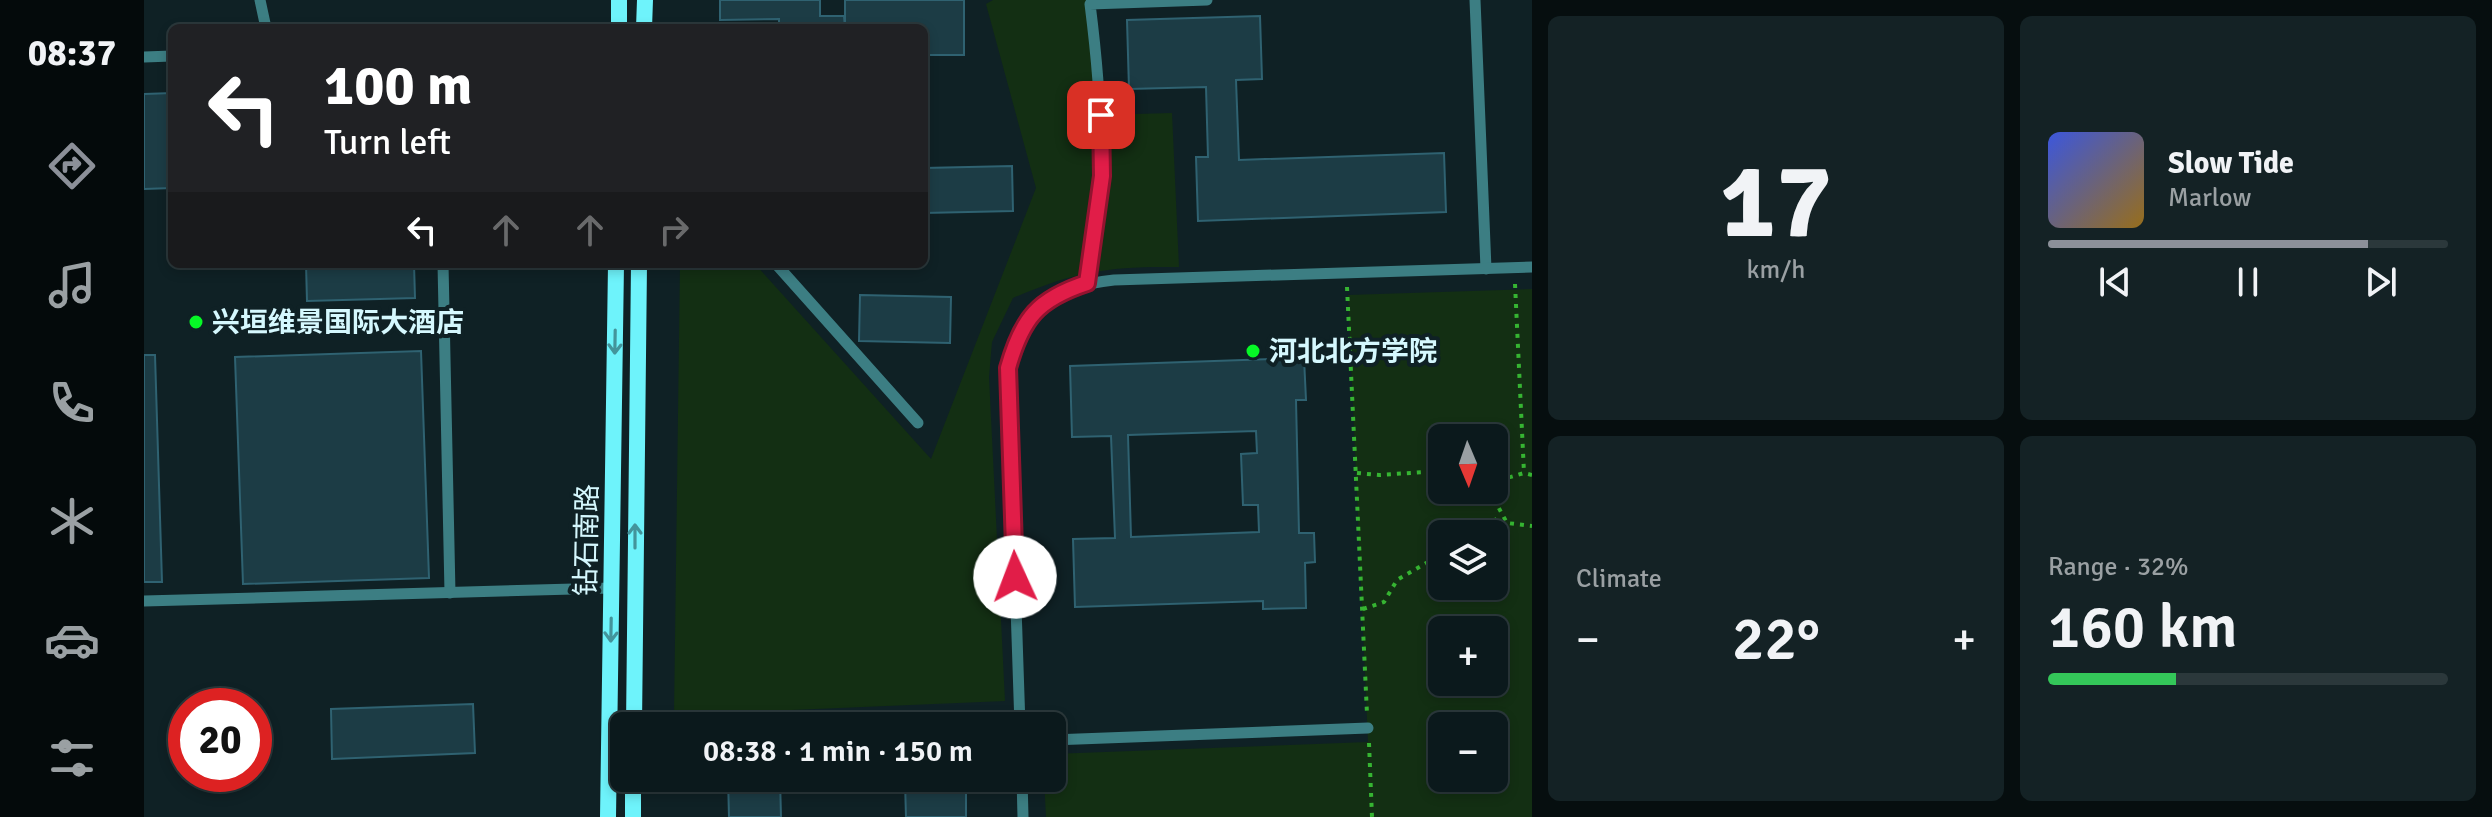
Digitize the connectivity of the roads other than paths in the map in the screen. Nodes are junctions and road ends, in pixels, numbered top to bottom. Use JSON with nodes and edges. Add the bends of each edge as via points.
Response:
{"nodes":[{"id":1,"x":260,"y":0,"type":"edge"},
{"id":2,"x":619,"y":0,"type":"edge"},
{"id":3,"x":645,"y":0,"type":"edge"},
{"id":4,"x":1207,"y":0,"type":"edge"},
{"id":5,"x":1475,"y":0,"type":"edge"},
{"id":6,"x":265,"y":24,"type":"edge"},
{"id":7,"x":619,"y":24,"type":"edge"},
{"id":8,"x":644,"y":24,"type":"edge"},
{"id":9,"x":168,"y":56,"type":"edge"},
{"id":10,"x":144,"y":57,"type":"edge"},
{"id":11,"x":1532,"y":267,"type":"edge"},
{"id":12,"x":443,"y":268,"type":"edge"},
{"id":13,"x":616,"y":268,"type":"edge"},
{"id":14,"x":639,"y":268,"type":"edge"},
{"id":15,"x":780,"y":268,"type":"edge"},
{"id":16,"x":1486,"y":269,"type":"junction"},
{"id":17,"x":1087,"y":283,"type":"junction"},
{"id":18,"x":918,"y":423,"type":"dead end"},
{"id":19,"x":611,"y":588,"type":"junction"},
{"id":20,"x":450,"y":593,"type":"junction"},
{"id":21,"x":144,"y":601,"type":"edge"},
{"id":22,"x":634,"y":712,"type":"edge"},
{"id":23,"x":1020,"y":712,"type":"edge"},
{"id":24,"x":1368,"y":728,"type":"road end"},
{"id":25,"x":1066,"y":739,"type":"edge"},
{"id":26,"x":633,"y":792,"type":"edge"},
{"id":27,"x":1022,"y":792,"type":"edge"},
{"id":28,"x":608,"y":817,"type":"edge"},
{"id":29,"x":633,"y":817,"type":"edge"},
{"id":30,"x":1023,"y":817,"type":"edge"}],
"edges":[{"from":1,"to":6,"type":"lane"},
{"from":2,"to":7,"type":"main road"},
{"from":3,"to":8,"type":"main road"},
{"from":4,"to":17,"type":"lane","via":[[1090,4],[1101,87],[1102,176]]},
{"from":5,"to":16,"type":"lane"},
{"from":9,"to":10,"type":"lane"},
{"from":11,"to":16,"type":"lane"},
{"from":12,"to":20,"type":"lane"},
{"from":13,"to":19,"type":"main road","name":"钻石南路","one_way":true},
{"from":22,"to":14,"type":"main road","name":"钻石南路","one_way":true},
{"from":15,"to":18,"type":"lane"},
{"from":16,"to":17,"type":"lane"},
{"from":17,"to":23,"type":"lane","via":[[1052,295],[1033,314],[1015,343],[1008,368]]},
{"from":19,"to":20,"type":"lane"},
{"from":19,"to":28,"type":"main road","name":"钻石南路","one_way":true},
{"from":20,"to":21,"type":"lane"},
{"from":24,"to":25,"type":"lane"},
{"from":26,"to":29,"type":"main road"},
{"from":27,"to":30,"type":"lane"}]}
